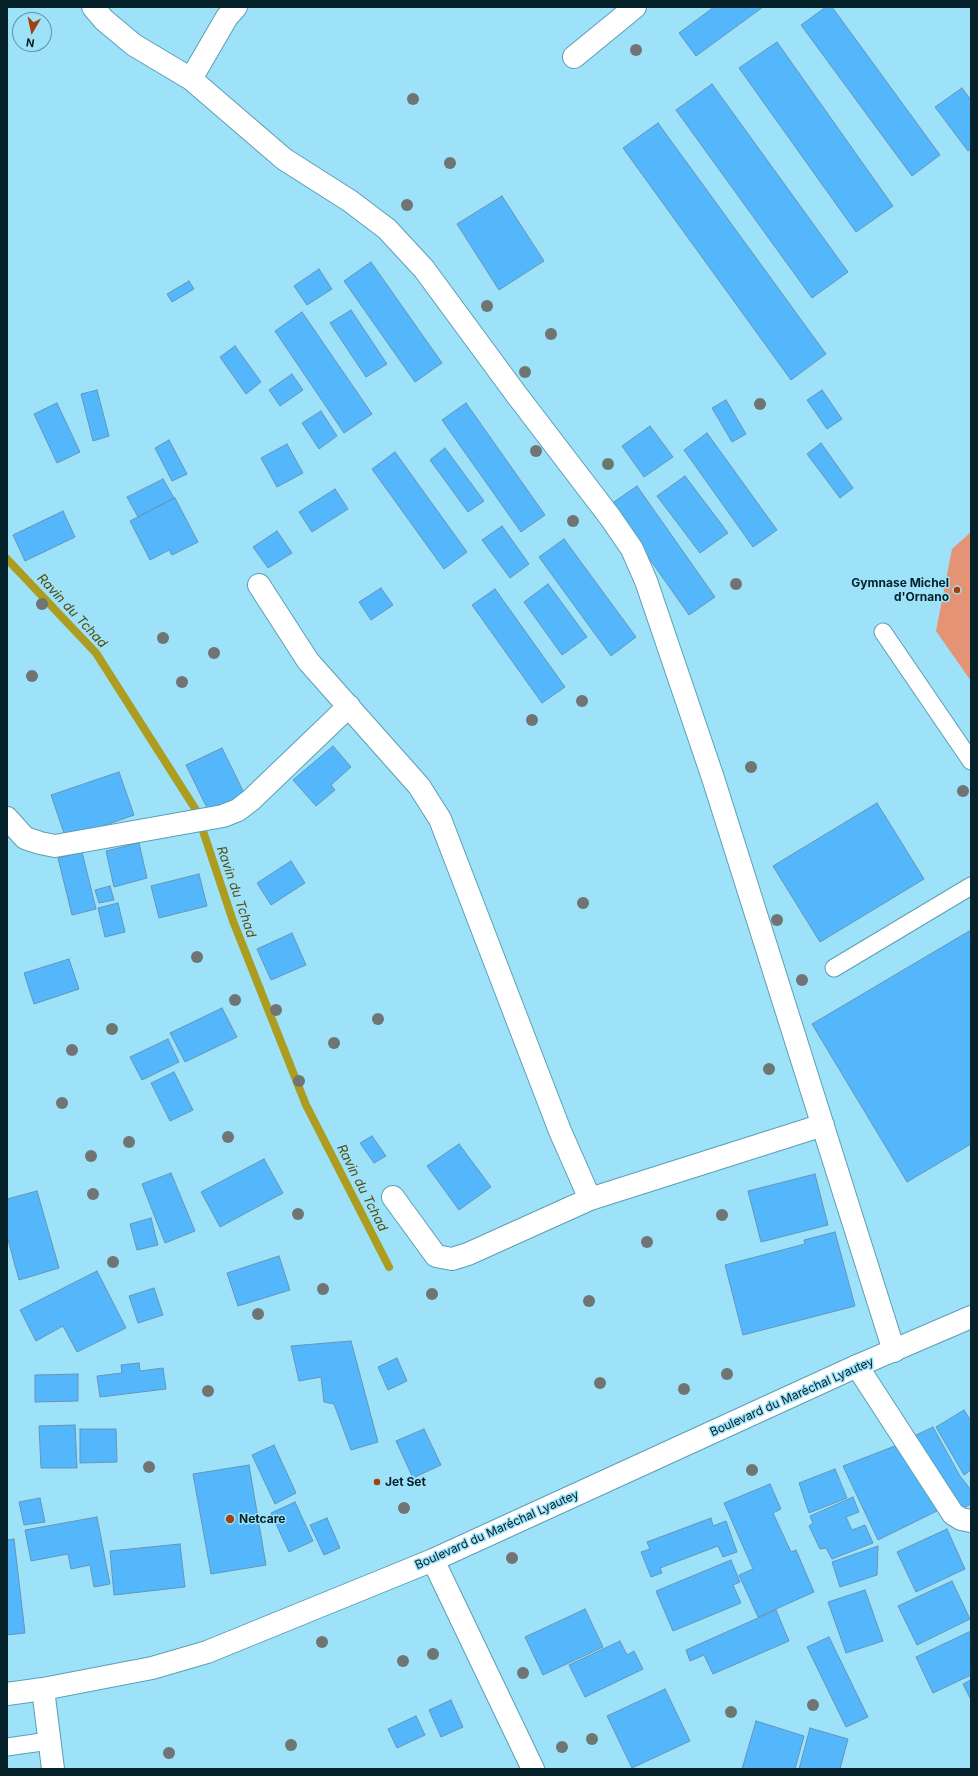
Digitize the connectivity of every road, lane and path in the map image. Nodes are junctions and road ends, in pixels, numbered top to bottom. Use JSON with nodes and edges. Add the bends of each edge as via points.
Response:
{"nodes":[{"id":1,"x":92,"y":7,"type":"edge"},
{"id":2,"x":236,"y":7,"type":"edge"},
{"id":3,"x":635,"y":7,"type":"edge"},
{"id":4,"x":574,"y":57,"type":"dead end"},
{"id":5,"x":191,"y":79,"type":"junction"},
{"id":6,"x":259,"y":585,"type":"dead end"},
{"id":7,"x":883,"y":632,"type":"dead end"},
{"id":8,"x":349,"y":706,"type":"junction"},
{"id":9,"x":971,"y":761,"type":"edge"},
{"id":10,"x":7,"y":818,"type":"edge"},
{"id":11,"x":971,"y":886,"type":"edge"},
{"id":12,"x":834,"y":968,"type":"dead end"},
{"id":13,"x":823,"y":1125,"type":"junction"},
{"id":14,"x":393,"y":1198,"type":"dead end"},
{"id":15,"x":590,"y":1198,"type":"junction"},
{"id":16,"x":971,"y":1317,"type":"edge"},
{"id":17,"x":894,"y":1351,"type":"junction"},
{"id":18,"x":858,"y":1366,"type":"junction"},
{"id":19,"x":971,"y":1521,"type":"edge"},
{"id":20,"x":433,"y":1560,"type":"junction"},
{"id":21,"x":43,"y":1689,"type":"junction"},
{"id":22,"x":7,"y":1694,"type":"edge"},
{"id":23,"x":49,"y":1742,"type":"junction"},
{"id":24,"x":7,"y":1747,"type":"edge"},
{"id":25,"x":53,"y":1769,"type":"edge"},
{"id":26,"x":533,"y":1769,"type":"edge"}],
"edges":[{"from":1,"to":5,"type":"street","via":[[134,45]]},
{"from":2,"to":5,"type":"street","via":[[227,17]]},
{"from":3,"to":4,"type":"street"},
{"from":5,"to":13,"type":"street","via":[[284,159],[350,201],[387,229],[424,269],[610,516],[632,549],[646,581],[710,770]]},
{"from":6,"to":8,"type":"street","via":[[308,660]]},
{"from":7,"to":9,"type":"lane"},
{"from":8,"to":10,"type":"street","via":[[251,800],[238,810],[223,816],[55,846],[25,838]]},
{"from":8,"to":15,"type":"street","via":[[419,786],[440,819],[560,1131]]},
{"from":11,"to":12,"type":"lane"},
{"from":13,"to":15,"type":"street"},
{"from":13,"to":17,"type":"street"},
{"from":14,"to":15,"type":"street","via":[[436,1256],[452,1259]]},
{"from":16,"to":17,"type":"street","name":"Boulevard du Maréchal Lyautey"},
{"from":17,"to":18,"type":"street","name":"Boulevard du Maréchal Lyautey"},
{"from":18,"to":19,"type":"street","via":[[953,1514]]},
{"from":18,"to":20,"type":"street","name":"Boulevard du Maréchal Lyautey"},
{"from":20,"to":21,"type":"street","name":"Boulevard du Maréchal Lyautey","via":[[207,1652],[152,1668]]},
{"from":20,"to":26,"type":"street"},
{"from":21,"to":22,"type":"street","name":"Boulevard du Maréchal Lyautey"},
{"from":21,"to":23,"type":"street"},
{"from":23,"to":24,"type":"lane"},
{"from":23,"to":25,"type":"street"}]}
